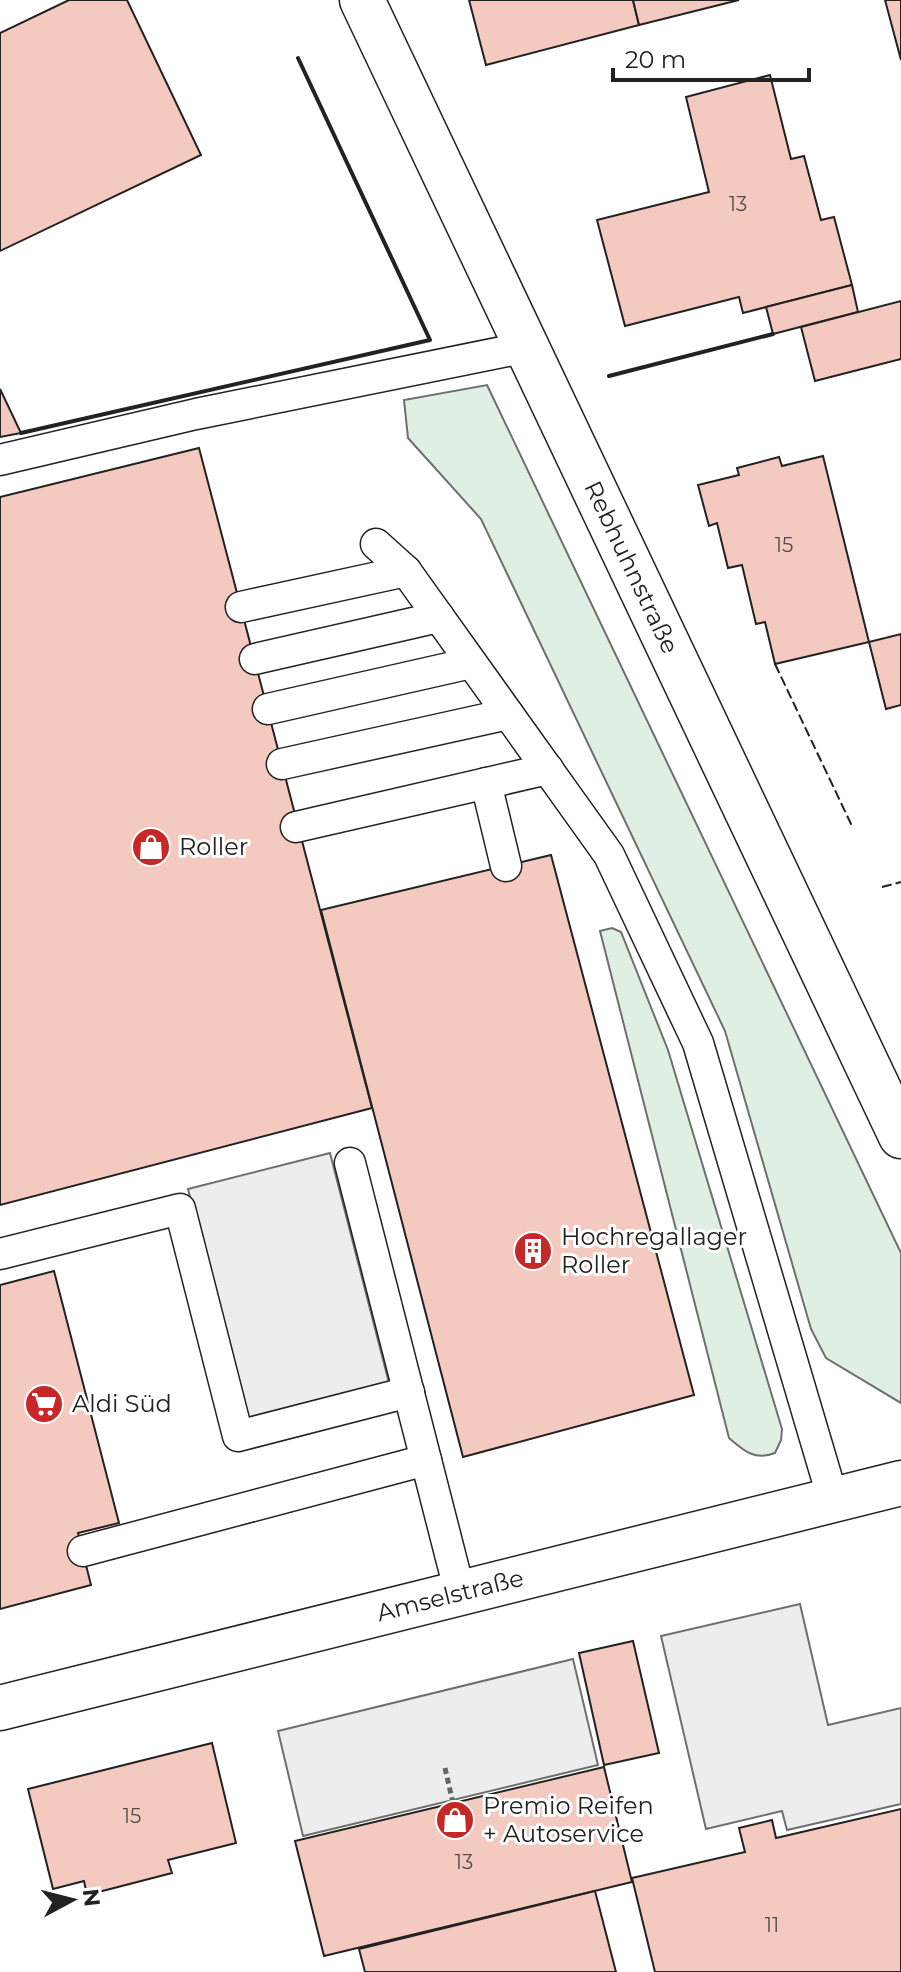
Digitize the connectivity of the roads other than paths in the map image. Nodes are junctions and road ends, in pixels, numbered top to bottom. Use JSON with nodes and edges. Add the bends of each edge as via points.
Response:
{"nodes":[{"id":1,"x":362,"y":0,"type":"edge"},
{"id":2,"x":527,"y":347,"type":"junction"},
{"id":3,"x":0,"y":460,"type":"edge"},
{"id":4,"x":376,"y":544,"type":"dead end"},
{"id":5,"x":406,"y":571,"type":"junction"},
{"id":6,"x":241,"y":607,"type":"dead end"},
{"id":7,"x":439,"y":617,"type":"junction"},
{"id":8,"x":255,"y":659,"type":"dead end"},
{"id":9,"x":471,"y":663,"type":"junction"},
{"id":10,"x":268,"y":709,"type":"dead end"},
{"id":11,"x":508,"y":714,"type":"junction"},
{"id":12,"x":282,"y":764,"type":"dead end"},
{"id":13,"x":548,"y":769,"type":"junction"},
{"id":14,"x":486,"y":783,"type":"junction"},
{"id":15,"x":296,"y":827,"type":"dead end"},
{"id":16,"x":506,"y":866,"type":"dead end"},
{"id":17,"x":901,"y":1136,"type":"edge"},
{"id":18,"x":350,"y":1163,"type":"dead end"},
{"id":19,"x":0,"y":1254,"type":"edge"},
{"id":20,"x":409,"y":1392,"type":"junction"},
{"id":21,"x":426,"y":1460,"type":"junction"},
{"id":22,"x":901,"y":1483,"type":"edge"},
{"id":23,"x":833,"y":1499,"type":"junction"},
{"id":24,"x":83,"y":1551,"type":"dead end"},
{"id":25,"x":460,"y":1593,"type":"junction"},
{"id":26,"x":0,"y":1708,"type":"edge"}],
"edges":[{"from":1,"to":2,"type":"street","name":"Rebhuhnstraße"},
{"from":2,"to":3,"type":"lane"},
{"from":2,"to":17,"type":"street","name":"Rebhuhnstraße"},
{"from":4,"to":5,"type":"lane"},
{"from":5,"to":6,"type":"lane"},
{"from":5,"to":7,"type":"lane"},
{"from":7,"to":8,"type":"lane"},
{"from":7,"to":9,"type":"lane"},
{"from":9,"to":10,"type":"lane"},
{"from":9,"to":11,"type":"lane"},
{"from":11,"to":12,"type":"lane"},
{"from":11,"to":13,"type":"lane"},
{"from":13,"to":14,"type":"lane"},
{"from":13,"to":23,"type":"lane","via":[[609,855],[698,1043]]},
{"from":14,"to":15,"type":"lane"},
{"from":14,"to":16,"type":"lane"},
{"from":18,"to":20,"type":"lane"},
{"from":19,"to":20,"type":"lane","via":[[180,1209],[238,1436]]},
{"from":20,"to":21,"type":"lane"},
{"from":21,"to":24,"type":"lane"},
{"from":21,"to":25,"type":"lane"},
{"from":22,"to":23,"type":"street","name":"Amselstraße"},
{"from":23,"to":25,"type":"street","name":"Amselstraße"},
{"from":25,"to":26,"type":"street","name":"Amselstraße"}]}
